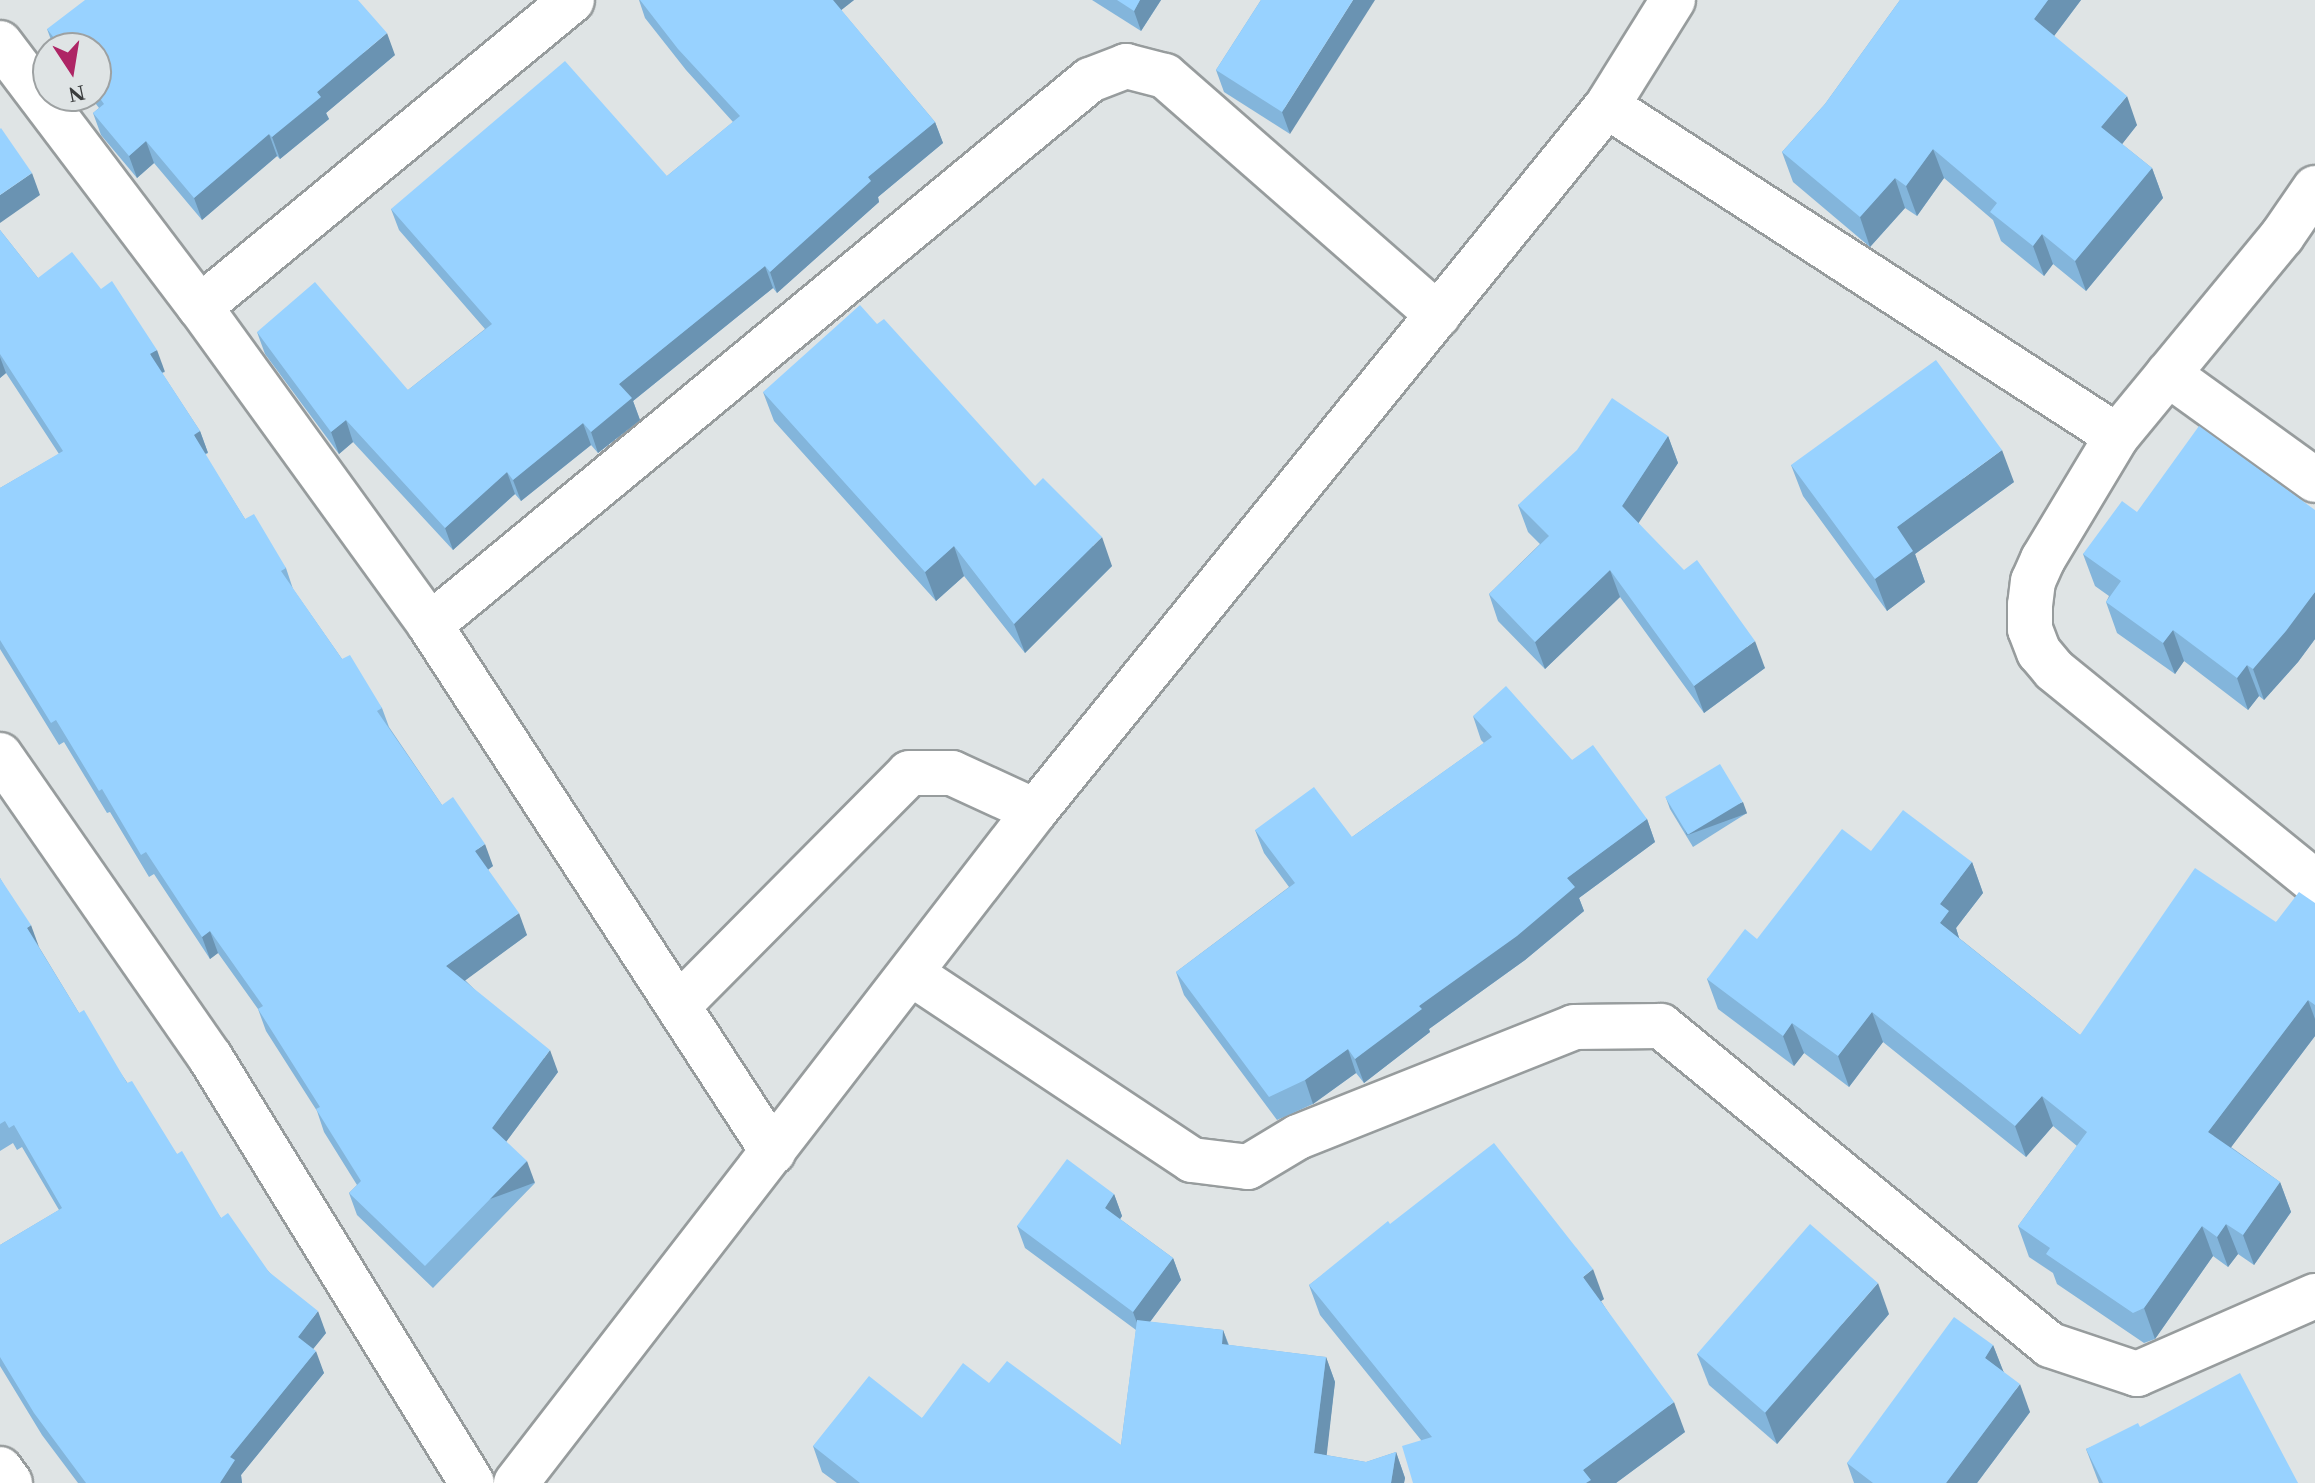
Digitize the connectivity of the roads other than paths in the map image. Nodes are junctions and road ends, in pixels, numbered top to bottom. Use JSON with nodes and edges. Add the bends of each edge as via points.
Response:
{"nodes":[{"id":1,"x":572,"y":0,"type":"edge"},
{"id":2,"x":1673,"y":0,"type":"edge"},
{"id":3,"x":0,"y":43,"type":"edge"},
{"id":4,"x":1607,"y":106,"type":"junction"},
{"id":5,"x":2315,"y":188,"type":"edge"},
{"id":6,"x":200,"y":307,"type":"junction"},
{"id":7,"x":1438,"y":315,"type":"junction"},
{"id":8,"x":2168,"y":374,"type":"junction"},
{"id":9,"x":2117,"y":436,"type":"junction"},
{"id":10,"x":2315,"y":480,"type":"edge"},
{"id":11,"x":430,"y":625,"type":"junction"},
{"id":12,"x":0,"y":755,"type":"edge"},
{"id":13,"x":1035,"y":811,"type":"junction"},
{"id":14,"x":2315,"y":882,"type":"edge"},
{"id":15,"x":912,"y":974,"type":"junction"},
{"id":16,"x":678,"y":1006,"type":"junction"},
{"id":17,"x":773,"y":1152,"type":"junction"},
{"id":18,"x":2315,"y":1296,"type":"edge"},
{"id":19,"x":0,"y":1469,"type":"edge"},
{"id":20,"x":10,"y":1483,"type":"edge"},
{"id":21,"x":472,"y":1483,"type":"edge"},
{"id":22,"x":516,"y":1483,"type":"edge"}],
"edges":[{"from":1,"to":6,"type":"street"},
{"from":2,"to":4,"type":"street"},
{"from":3,"to":6,"type":"street"},
{"from":4,"to":7,"type":"street"},
{"from":4,"to":9,"type":"street"},
{"from":5,"to":8,"type":"street"},
{"from":6,"to":11,"type":"street"},
{"from":7,"to":11,"type":"street","via":[[1165,76],[1126,66],[1090,80]]},
{"from":7,"to":13,"type":"street"},
{"from":8,"to":9,"type":"street"},
{"from":8,"to":10,"type":"street"},
{"from":9,"to":14,"type":"street","via":[[2033,581],[2030,629],[2039,652],[2054,670]]},
{"from":11,"to":16,"type":"street"},
{"from":12,"to":21,"type":"street","via":[[210,1057]]},
{"from":13,"to":15,"type":"street"},
{"from":13,"to":16,"type":"street","via":[[952,773],[909,773]]},
{"from":15,"to":17,"type":"street"},
{"from":15,"to":18,"type":"street","via":[[1192,1160],[1248,1167],[1298,1137],[1574,1027],[1661,1026],[2050,1345],[2137,1374]]},
{"from":16,"to":17,"type":"street"},
{"from":17,"to":22,"type":"street"},
{"from":19,"to":20,"type":"street"}]}
